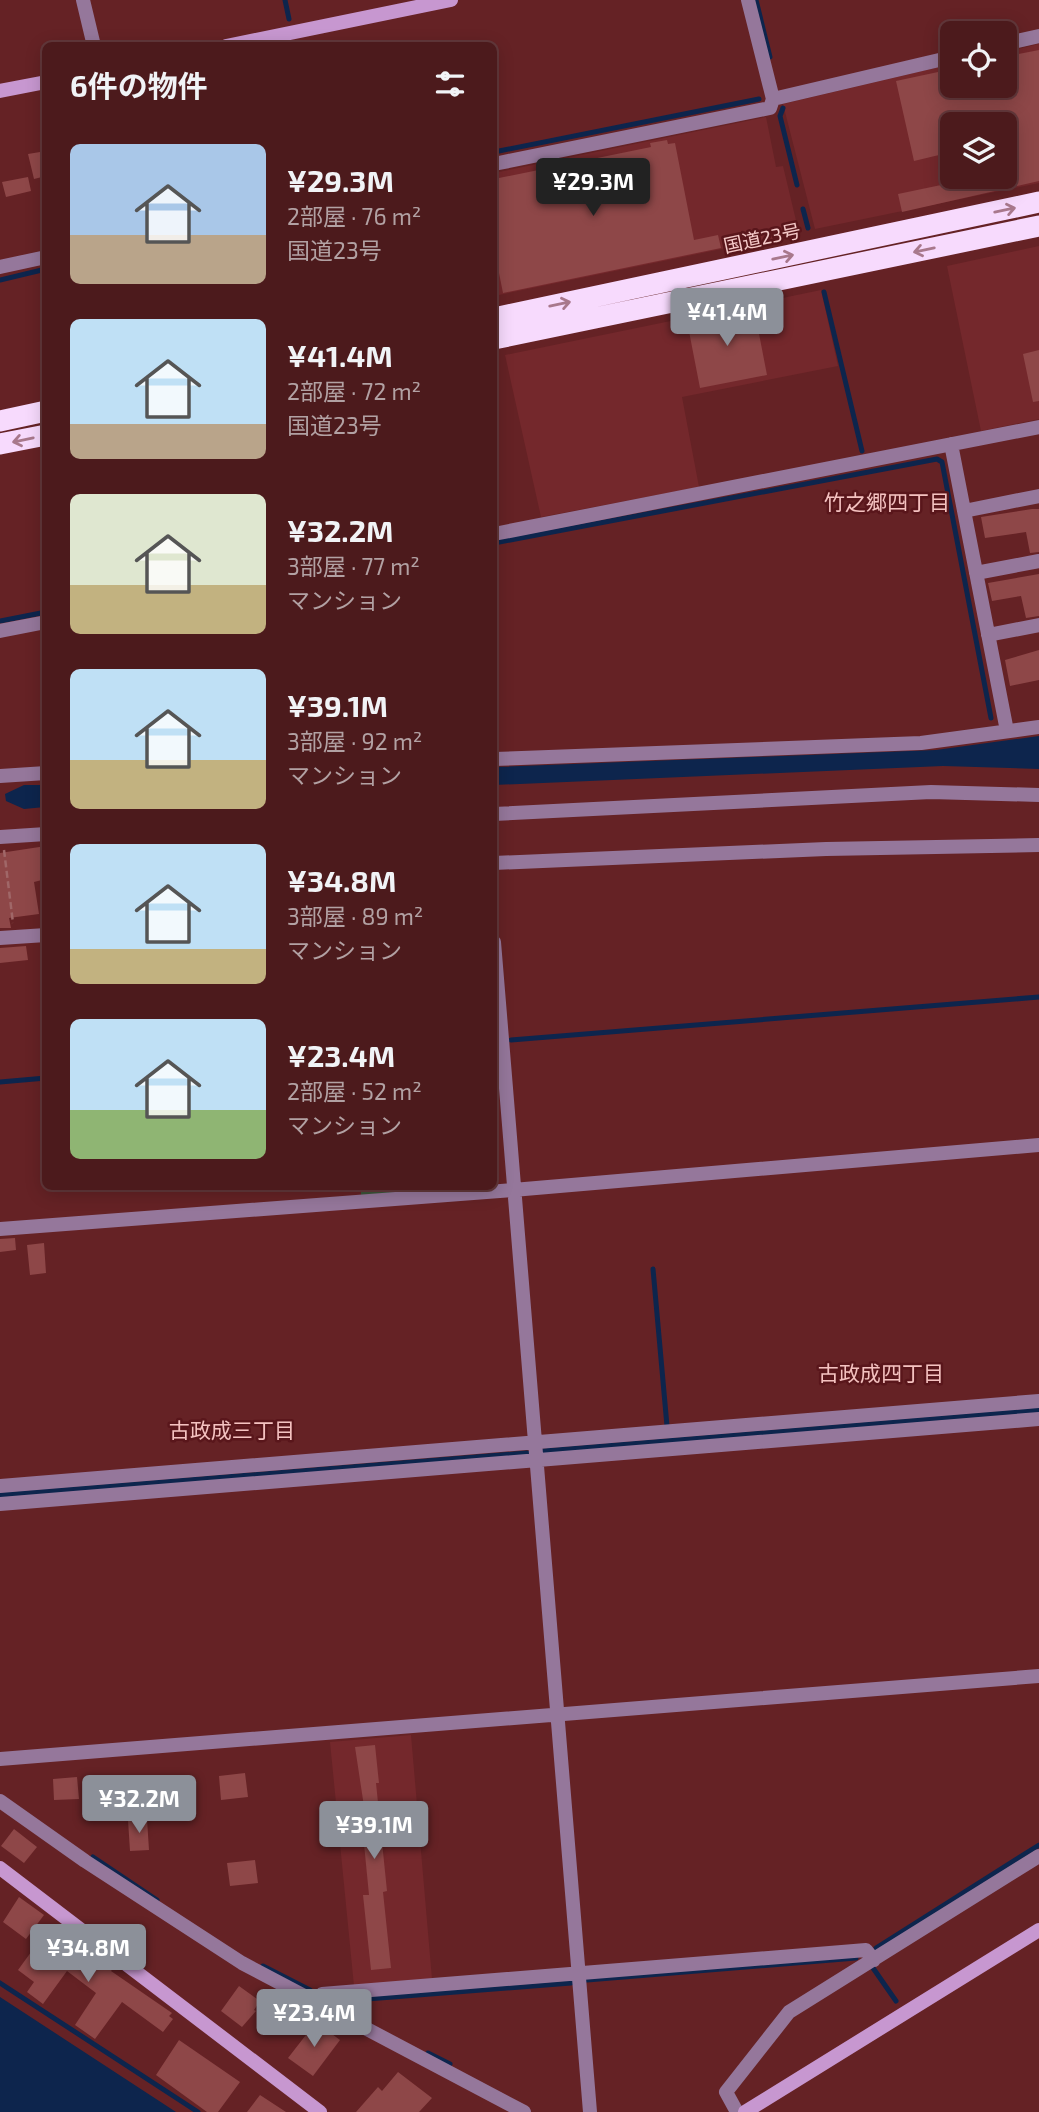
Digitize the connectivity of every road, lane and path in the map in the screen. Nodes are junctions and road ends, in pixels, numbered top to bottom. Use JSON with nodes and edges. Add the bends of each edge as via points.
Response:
{"nodes":[{"id":1,"x":83,"y":0,"type":"edge"},
{"id":2,"x":451,"y":0,"type":"edge"},
{"id":3,"x":748,"y":0,"type":"edge"},
{"id":4,"x":1039,"y":36,"type":"edge"},
{"id":5,"x":1017,"y":41,"type":"edge"},
{"id":6,"x":92,"y":42,"type":"edge"},
{"id":7,"x":246,"y":42,"type":"edge"},
{"id":8,"x":940,"y":60,"type":"edge"},
{"id":9,"x":42,"y":83,"type":"edge"},
{"id":10,"x":0,"y":91,"type":"edge"},
{"id":11,"x":773,"y":99,"type":"junction"},
{"id":12,"x":497,"y":163,"type":"edge"},
{"id":13,"x":1039,"y":202,"type":"edge"},
{"id":14,"x":1039,"y":226,"type":"edge"},
{"id":15,"x":42,"y":258,"type":"edge"},
{"id":16,"x":0,"y":267,"type":"edge"},
{"id":17,"x":497,"y":317,"type":"edge"},
{"id":18,"x":497,"y":339,"type":"edge"},
{"id":19,"x":42,"y":412,"type":"edge"},
{"id":20,"x":0,"y":421,"type":"edge"},
{"id":21,"x":1039,"y":427,"type":"edge"},
{"id":22,"x":42,"y":436,"type":"edge"},
{"id":23,"x":0,"y":444,"type":"edge"},
{"id":24,"x":951,"y":444,"type":"junction"},
{"id":25,"x":1039,"y":496,"type":"edge"},
{"id":26,"x":964,"y":511,"type":"junction"},
{"id":27,"x":497,"y":533,"type":"edge"},
{"id":28,"x":1039,"y":561,"type":"edge"},
{"id":29,"x":976,"y":573,"type":"junction"},
{"id":30,"x":42,"y":623,"type":"edge"},
{"id":31,"x":1039,"y":625,"type":"edge"},
{"id":32,"x":0,"y":631,"type":"edge"},
{"id":33,"x":988,"y":635,"type":"junction"},
{"id":34,"x":1039,"y":727,"type":"edge"},
{"id":35,"x":1007,"y":731,"type":"junction"},
{"id":36,"x":497,"y":759,"type":"edge"},
{"id":37,"x":42,"y":774,"type":"edge"},
{"id":38,"x":0,"y":776,"type":"edge"},
{"id":39,"x":1039,"y":795,"type":"edge"},
{"id":40,"x":497,"y":814,"type":"edge"},
{"id":41,"x":42,"y":834,"type":"edge"},
{"id":42,"x":1,"y":837,"type":"edge"},
{"id":43,"x":1039,"y":845,"type":"edge"},
{"id":44,"x":497,"y":863,"type":"edge"},
{"id":45,"x":42,"y":935,"type":"edge"},
{"id":46,"x":7,"y":937,"type":"edge"},
{"id":47,"x":497,"y":981,"type":"edge"},
{"id":48,"x":1039,"y":1145,"type":"edge"},
{"id":49,"x":513,"y":1190,"type":"junction"},
{"id":50,"x":0,"y":1229,"type":"edge"},
{"id":51,"x":1039,"y":1401,"type":"edge"},
{"id":52,"x":1039,"y":1419,"type":"edge"},
{"id":53,"x":534,"y":1441,"type":"junction"},
{"id":54,"x":536,"y":1460,"type":"junction"},
{"id":55,"x":0,"y":1486,"type":"edge"},
{"id":56,"x":0,"y":1504,"type":"edge"},
{"id":57,"x":1039,"y":1676,"type":"edge"},
{"id":58,"x":557,"y":1715,"type":"junction"},
{"id":59,"x":0,"y":1759,"type":"edge"},
{"id":60,"x":0,"y":1801,"type":"edge"},
{"id":61,"x":1039,"y":1856,"type":"edge"},
{"id":62,"x":0,"y":1868,"type":"edge"},
{"id":63,"x":1039,"y":1930,"type":"edge"},
{"id":64,"x":874,"y":1960,"type":"junction"},
{"id":65,"x":580,"y":1972,"type":"junction"},
{"id":66,"x":316,"y":2004,"type":"junction"},
{"id":67,"x":320,"y":2112,"type":"edge"},
{"id":68,"x":524,"y":2112,"type":"edge"},
{"id":69,"x":590,"y":2112,"type":"edge"},
{"id":70,"x":737,"y":2112,"type":"edge"},
{"id":71,"x":745,"y":2112,"type":"edge"}],
"edges":[{"from":1,"to":6,"type":"street"},
{"from":2,"to":7,"type":"street"},
{"from":3,"to":11,"type":"street"},
{"from":4,"to":5,"type":"street"},
{"from":8,"to":11,"type":"street"},
{"from":9,"to":10,"type":"street"},
{"from":11,"to":12,"type":"street","via":[[770,108]]},
{"from":17,"to":13,"type":"highway","name":"国道23号","one_way":true},
{"from":14,"to":18,"type":"highway","one_way":true},
{"from":15,"to":16,"type":"street"},
{"from":19,"to":20,"type":"highway"},
{"from":21,"to":24,"type":"street"},
{"from":22,"to":23,"type":"highway","one_way":true},
{"from":24,"to":26,"type":"street"},
{"from":24,"to":27,"type":"street"},
{"from":25,"to":26,"type":"street"},
{"from":26,"to":29,"type":"street"},
{"from":28,"to":29,"type":"street"},
{"from":29,"to":33,"type":"street"},
{"from":30,"to":32,"type":"street"},
{"from":31,"to":33,"type":"street"},
{"from":33,"to":35,"type":"street"},
{"from":34,"to":35,"type":"street"},
{"from":35,"to":36,"type":"street","via":[[921,743]]},
{"from":37,"to":38,"type":"street"},
{"from":39,"to":40,"type":"street","via":[[931,792]]},
{"from":41,"to":42,"type":"street"},
{"from":42,"to":46,"type":"path"},
{"from":43,"to":44,"type":"street"},
{"from":45,"to":46,"type":"street"},
{"from":47,"to":49,"type":"street"},
{"from":48,"to":49,"type":"street"},
{"from":49,"to":50,"type":"street"},
{"from":49,"to":53,"type":"street"},
{"from":51,"to":53,"type":"street"},
{"from":52,"to":54,"type":"street"},
{"from":53,"to":54,"type":"street"},
{"from":53,"to":55,"type":"street"},
{"from":54,"to":56,"type":"street"},
{"from":54,"to":58,"type":"street"},
{"from":57,"to":58,"type":"street"},
{"from":58,"to":59,"type":"street"},
{"from":58,"to":65,"type":"street"},
{"from":60,"to":66,"type":"street","via":[[242,1963]]},
{"from":61,"to":64,"type":"street"},
{"from":62,"to":67,"type":"street"},
{"from":63,"to":71,"type":"street"},
{"from":64,"to":65,"type":"street","via":[[866,1950]]},
{"from":64,"to":70,"type":"street","via":[[789,2012],[726,2092]]},
{"from":65,"to":66,"type":"street","via":[[322,1994]]},
{"from":65,"to":69,"type":"street"},
{"from":66,"to":68,"type":"street"}]}
